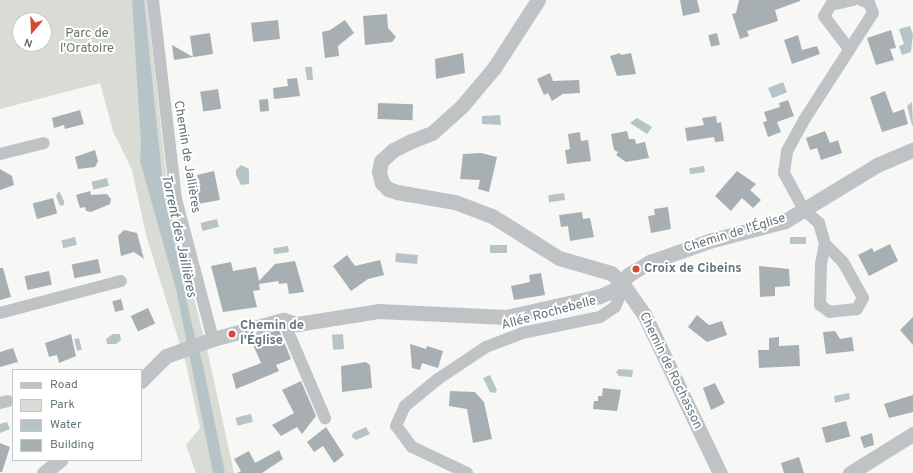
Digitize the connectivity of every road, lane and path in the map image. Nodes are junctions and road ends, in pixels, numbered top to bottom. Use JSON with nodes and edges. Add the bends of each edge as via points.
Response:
{"nodes":[{"id":1,"x":153,"y":0,"type":"edge"},
{"id":2,"x":538,"y":0,"type":"edge"},
{"id":3,"x":852,"y":0,"type":"edge"},
{"id":4,"x":860,"y":0,"type":"edge"},
{"id":5,"x":849,"y":49,"type":"junction"},
{"id":6,"x":44,"y":142,"type":"dead end"},
{"id":7,"x":913,"y":150,"type":"edge"},
{"id":8,"x":0,"y":154,"type":"edge"},
{"id":9,"x":804,"y":210,"type":"junction"},
{"id":10,"x":826,"y":244,"type":"junction"},
{"id":11,"x":121,"y":281,"type":"dead end"},
{"id":12,"x":623,"y":284,"type":"junction"},
{"id":13,"x":0,"y":313,"type":"edge"},
{"id":14,"x":283,"y":320,"type":"junction"},
{"id":15,"x":209,"y":341,"type":"junction"},
{"id":16,"x":142,"y":380,"type":"edge"},
{"id":17,"x":325,"y":418,"type":"dead end"},
{"id":18,"x":913,"y":434,"type":"edge"},
{"id":19,"x":59,"y":461,"type":"edge"},
{"id":20,"x":44,"y":473,"type":"edge"},
{"id":21,"x":467,"y":473,"type":"edge"},
{"id":22,"x":720,"y":473,"type":"edge"},
{"id":23,"x":850,"y":473,"type":"edge"}],
"edges":[{"from":1,"to":15,"type":"street","name":"Chemin de Jallières","via":[[176,199]]},
{"from":2,"to":12,"type":"street","name":"Chemin de Rochasson","via":[[489,75],[462,106],[432,133],[393,150],[381,161],[379,172],[382,182],[388,189],[455,202],[492,216],[560,258],[610,273]]},
{"from":3,"to":5,"type":"street","via":[[831,5],[824,16]]},
{"from":4,"to":5,"type":"street","via":[[868,3],[873,13]]},
{"from":5,"to":9,"type":"street","via":[[787,151],[784,173]]},
{"from":6,"to":8,"type":"street"},
{"from":7,"to":9,"type":"street","name":"Chemin de l'Église","via":[[877,165]]},
{"from":9,"to":10,"type":"street","via":[[819,223]]},
{"from":9,"to":12,"type":"street","name":"Chemin de l'Église","via":[[785,221],[709,241],[650,262],[628,275]]},
{"from":10,"to":10,"type":"street","via":[[821,264],[820,305],[830,312],[857,309],[863,298],[843,262]]},
{"from":11,"to":13,"type":"street"},
{"from":12,"to":14,"type":"street","name":"Chemin de l'Église","via":[[600,296],[506,317],[378,312],[297,324]]},
{"from":12,"to":21,"type":"street","name":"Allée Rochebelle","via":[[615,307],[600,317],[522,334],[486,347],[438,378],[405,406],[396,426],[412,447]]},
{"from":12,"to":22,"type":"street","name":"Chemin de Rochasson","via":[[644,314],[663,350]]},
{"from":14,"to":15,"type":"street","name":"Chemin de l'Église"},
{"from":14,"to":17,"type":"street"},
{"from":15,"to":16,"type":"street","name":"Chemin de l'Église","via":[[166,356]]},
{"from":18,"to":23,"type":"street"},
{"from":19,"to":20,"type":"street"}]}
